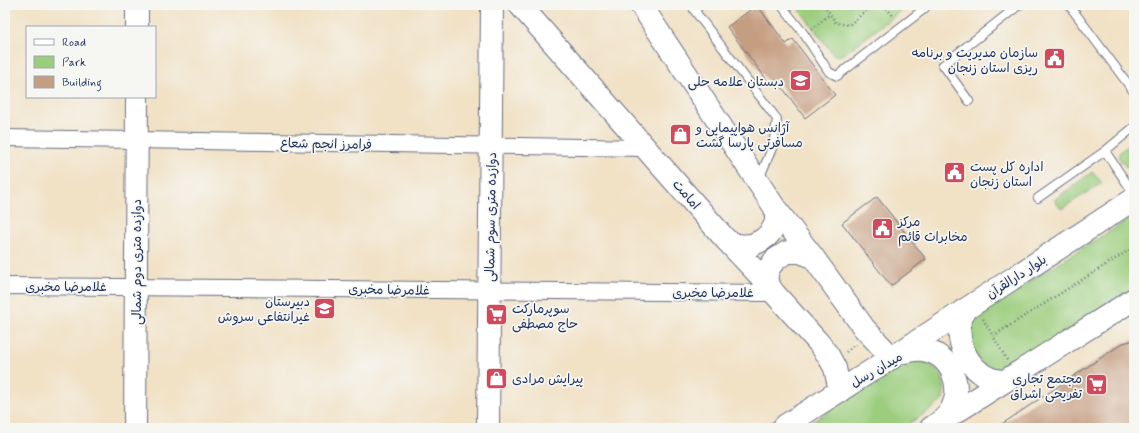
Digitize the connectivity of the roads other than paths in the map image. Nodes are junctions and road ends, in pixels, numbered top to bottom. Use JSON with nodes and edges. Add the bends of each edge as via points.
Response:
{"nodes":[{"id":1,"x":137,"y":5,"type":"edge"},
{"id":2,"x":492,"y":5,"type":"edge"},
{"id":3,"x":520,"y":5,"type":"edge"},
{"id":4,"x":640,"y":5,"type":"edge"},
{"id":5,"x":701,"y":5,"type":"edge"},
{"id":6,"x":781,"y":5,"type":"edge"},
{"id":7,"x":928,"y":5,"type":"edge"},
{"id":8,"x":1019,"y":5,"type":"edge"},
{"id":9,"x":1069,"y":5,"type":"edge"},
{"id":10,"x":137,"y":26,"type":"edge"},
{"id":11,"x":1134,"y":92,"type":"edge"},
{"id":12,"x":137,"y":98,"type":"edge"},
{"id":13,"x":969,"y":101,"type":"dead end"},
{"id":14,"x":1134,"y":126,"type":"edge"},
{"id":15,"x":5,"y":138,"type":"edge"},
{"id":16,"x":137,"y":140,"type":"junction"},
{"id":17,"x":490,"y":146,"type":"junction"},
{"id":18,"x":646,"y":148,"type":"junction"},
{"id":19,"x":1105,"y":151,"type":"junction"},
{"id":20,"x":758,"y":182,"type":"junction"},
{"id":21,"x":1134,"y":194,"type":"edge"},
{"id":22,"x":1038,"y":198,"type":"dead end"},
{"id":23,"x":1134,"y":199,"type":"edge"},
{"id":24,"x":776,"y":208,"type":"junction"},
{"id":25,"x":727,"y":241,"type":"junction"},
{"id":26,"x":812,"y":257,"type":"junction"},
{"id":27,"x":5,"y":286,"type":"edge"},
{"id":28,"x":136,"y":287,"type":"junction"},
{"id":29,"x":770,"y":287,"type":"junction"},
{"id":30,"x":489,"y":290,"type":"junction"},
{"id":31,"x":1134,"y":300,"type":"edge"},
{"id":32,"x":964,"y":310,"type":"junction"},
{"id":33,"x":895,"y":356,"type":"junction"},
{"id":34,"x":1010,"y":378,"type":"junction"},
{"id":35,"x":840,"y":391,"type":"junction"},
{"id":36,"x":937,"y":424,"type":"edge"},
{"id":37,"x":135,"y":428,"type":"edge"},
{"id":38,"x":488,"y":428,"type":"edge"},
{"id":39,"x":783,"y":428,"type":"edge"}],
"edges":[{"from":1,"to":10,"type":"main road"},
{"from":2,"to":17,"type":"main road","name":"دوازده متری سوم شمالی"},
{"from":3,"to":18,"type":"main road","name":"امامت"},
{"from":4,"to":20,"type":"main road"},
{"from":5,"to":20,"type":"lane","via":[[694,10],[777,119],[773,146]]},
{"from":6,"to":7,"type":"lane","via":[[829,72],[837,76]]},
{"from":8,"to":13,"type":"lane","via":[[943,65]]},
{"from":9,"to":11,"type":"lane"},
{"from":12,"to":16,"type":"main road","name":"دوازده متری دوم شمالی"},
{"from":14,"to":19,"type":"lane"},
{"from":15,"to":16,"type":"street","name":"فرامرز انجم شعاع"},
{"from":16,"to":17,"type":"street","name":"فرامرز انجم شعاع"},
{"from":16,"to":28,"type":"main road","name":"دوازده متری دوم شمالی"},
{"from":17,"to":18,"type":"street","name":"فرامرز انجم شعاع"},
{"from":17,"to":30,"type":"main road","name":"دوازده متری سوم شمالی"},
{"from":18,"to":25,"type":"main road","name":"امامت"},
{"from":19,"to":21,"type":"lane"},
{"from":19,"to":22,"type":"lane"},
{"from":20,"to":24,"type":"main road"},
{"from":23,"to":32,"type":"main road","name":"بلوار دارالقرآن"},
{"from":24,"to":25,"type":"main road","via":[[776,221],[771,232],[762,241],[751,245],[739,245]]},
{"from":24,"to":26,"type":"main road"},
{"from":25,"to":29,"type":"main road","name":"امامت"},
{"from":26,"to":29,"type":"main road","via":[[800,252],[787,252],[776,258],[768,269]]},
{"from":26,"to":33,"type":"main road","via":[[869,334]]},
{"from":27,"to":28,"type":"street","name":"غلامرضا مخبری"},
{"from":28,"to":30,"type":"street","name":"غلامرضا مخبری"},
{"from":28,"to":37,"type":"main road","name":"دوازده متری دوم شمالی"},
{"from":29,"to":30,"type":"street","name":"غلامرضا مخبری"},
{"from":29,"to":35,"type":"main road","name":"امامت","via":[[828,355],[835,368]]},
{"from":30,"to":38,"type":"main road","name":"دوازده متری سوم شمالی"},
{"from":31,"to":34,"type":"main road"},
{"from":32,"to":33,"type":"main road","name":"بلوار دارالقرآن"},
{"from":32,"to":34,"type":"main road","via":[[960,325],[960,341],[966,356],[976,369],[989,378]]},
{"from":33,"to":35,"type":"main road","name":"میدان رسل"},
{"from":33,"to":36,"type":"main road","name":"میدان رسل","via":[[924,350],[936,354],[953,374],[957,386],[956,399],[951,411]]},
{"from":34,"to":36,"type":"main road"},
{"from":35,"to":39,"type":"main road","name":"میدان رسل"}]}
